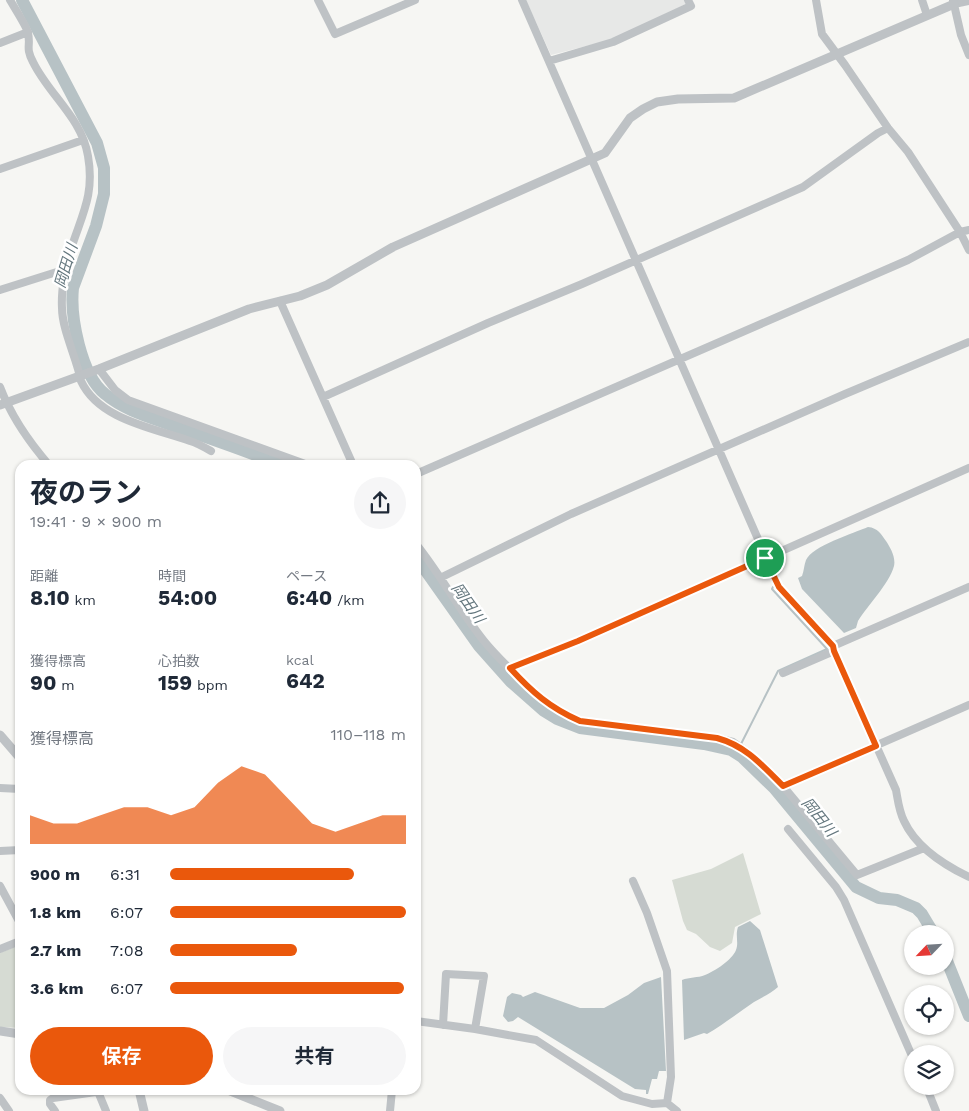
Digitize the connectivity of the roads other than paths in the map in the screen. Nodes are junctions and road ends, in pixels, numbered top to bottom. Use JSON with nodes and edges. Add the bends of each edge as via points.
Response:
{"nodes":[{"id":1,"x":10,"y":0,"type":"edge"},
{"id":2,"x":318,"y":0,"type":"edge"},
{"id":3,"x":415,"y":0,"type":"edge"},
{"id":4,"x":522,"y":0,"type":"edge"},
{"id":5,"x":688,"y":0,"type":"edge"},
{"id":6,"x":816,"y":0,"type":"edge"},
{"id":7,"x":922,"y":0,"type":"edge"},
{"id":8,"x":969,"y":1,"type":"edge"},
{"id":9,"x":954,"y":2,"type":"edge"},
{"id":10,"x":927,"y":14,"type":"junction"},
{"id":11,"x":28,"y":32,"type":"junction"},
{"id":12,"x":0,"y":43,"type":"edge"},
{"id":13,"x":969,"y":54,"type":"edge"},
{"id":14,"x":837,"y":55,"type":"junction"},
{"id":15,"x":549,"y":61,"type":"junction"},
{"id":16,"x":888,"y":128,"type":"junction"},
{"id":17,"x":84,"y":140,"type":"junction"},
{"id":18,"x":593,"y":159,"type":"junction"},
{"id":19,"x":0,"y":169,"type":"edge"},
{"id":20,"x":969,"y":230,"type":"edge"},
{"id":21,"x":960,"y":232,"type":"junction"},
{"id":22,"x":969,"y":250,"type":"edge"},
{"id":23,"x":636,"y":260,"type":"junction"},
{"id":24,"x":66,"y":270,"type":"junction"},
{"id":25,"x":0,"y":290,"type":"edge"},
{"id":26,"x":280,"y":300,"type":"junction"},
{"id":27,"x":969,"y":342,"type":"edge"},
{"id":28,"x":680,"y":360,"type":"junction"},
{"id":29,"x":98,"y":370,"type":"junction"},
{"id":30,"x":80,"y":376,"type":"junction"},
{"id":31,"x":0,"y":387,"type":"edge"},
{"id":32,"x":323,"y":397,"type":"junction"},
{"id":33,"x":3,"y":404,"type":"edge"},
{"id":34,"x":211,"y":450,"type":"dead end"},
{"id":35,"x":719,"y":450,"type":"junction"},
{"id":36,"x":45,"y":460,"type":"edge"},
{"id":37,"x":294,"y":460,"type":"edge"},
{"id":38,"x":351,"y":460,"type":"edge"},
{"id":39,"x":969,"y":468,"type":"edge"},
{"id":40,"x":421,"y":472,"type":"edge"},
{"id":41,"x":421,"y":551,"type":"edge"},
{"id":42,"x":765,"y":558,"type":"junction"},
{"id":43,"x":442,"y":578,"type":"junction"},
{"id":44,"x":969,"y":587,"type":"edge"},
{"id":45,"x":833,"y":648,"type":"junction"},
{"id":46,"x":510,"y":668,"type":"junction"},
{"id":47,"x":783,"y":673,"type":"dead end"},
{"id":48,"x":969,"y":705,"type":"edge"},
{"id":49,"x":0,"y":735,"type":"edge"},
{"id":50,"x":876,"y":746,"type":"junction"},
{"id":51,"x":15,"y":752,"type":"edge"},
{"id":52,"x":783,"y":786,"type":"junction"},
{"id":53,"x":0,"y":788,"type":"edge"},
{"id":54,"x":15,"y":789,"type":"edge"},
{"id":55,"x":788,"y":829,"type":"dead end"},
{"id":56,"x":924,"y":848,"type":"junction"},
{"id":57,"x":15,"y":850,"type":"edge"},
{"id":58,"x":0,"y":851,"type":"edge"},
{"id":59,"x":969,"y":877,"type":"edge"},
{"id":60,"x":633,"y":881,"type":"dead end"},
{"id":61,"x":0,"y":886,"type":"edge"},
{"id":62,"x":15,"y":914,"type":"edge"},
{"id":63,"x":15,"y":943,"type":"edge"},
{"id":64,"x":0,"y":949,"type":"edge"},
{"id":65,"x":421,"y":1022,"type":"edge"},
{"id":66,"x":443,"y":1025,"type":"junction"},
{"id":67,"x":475,"y":1029,"type":"junction"},
{"id":68,"x":0,"y":1031,"type":"edge"},
{"id":69,"x":15,"y":1033,"type":"edge"},
{"id":70,"x":907,"y":1045,"type":"edge"},
{"id":71,"x":74,"y":1095,"type":"edge"},
{"id":72,"x":98,"y":1095,"type":"edge"},
{"id":73,"x":140,"y":1095,"type":"edge"},
{"id":74,"x":240,"y":1095,"type":"edge"},
{"id":75,"x":392,"y":1095,"type":"edge"},
{"id":76,"x":930,"y":1095,"type":"edge"},
{"id":77,"x":0,"y":1098,"type":"edge"},
{"id":78,"x":667,"y":1103,"type":"junction"},
{"id":79,"x":9,"y":1111,"type":"edge"},
{"id":80,"x":55,"y":1111,"type":"edge"},
{"id":81,"x":106,"y":1111,"type":"edge"},
{"id":82,"x":144,"y":1111,"type":"edge"},
{"id":83,"x":280,"y":1111,"type":"edge"},
{"id":84,"x":390,"y":1111,"type":"edge"},
{"id":85,"x":677,"y":1111,"type":"edge"},
{"id":86,"x":936,"y":1111,"type":"edge"}],
"edges":[{"from":1,"to":11,"type":"street"},
{"from":2,"to":3,"type":"street","via":[[335,34]]},
{"from":4,"to":15,"type":"street"},
{"from":5,"to":15,"type":"street","via":[[691,6],[612,42]]},
{"from":6,"to":14,"type":"street","via":[[822,34]]},
{"from":7,"to":10,"type":"street"},
{"from":8,"to":9,"type":"street"},
{"from":9,"to":10,"type":"street"},
{"from":9,"to":13,"type":"street"},
{"from":10,"to":14,"type":"street"},
{"from":11,"to":12,"type":"street"},
{"from":11,"to":17,"type":"street","via":[[27,50],[34,65]]},
{"from":14,"to":16,"type":"street"},
{"from":14,"to":18,"type":"street","via":[[734,98],[657,102],[630,118],[605,153]]},
{"from":15,"to":18,"type":"street"},
{"from":16,"to":21,"type":"street","via":[[908,152]]},
{"from":16,"to":23,"type":"street","via":[[803,187]]},
{"from":17,"to":19,"type":"street"},
{"from":17,"to":24,"type":"street","via":[[89,157],[90,188]]},
{"from":18,"to":23,"type":"street"},
{"from":18,"to":26,"type":"street","via":[[393,247],[327,285]]},
{"from":20,"to":21,"type":"street"},
{"from":21,"to":22,"type":"street"},
{"from":21,"to":28,"type":"street","via":[[908,260]]},
{"from":23,"to":28,"type":"street"},
{"from":23,"to":32,"type":"street"},
{"from":24,"to":25,"type":"street"},
{"from":24,"to":30,"type":"street","via":[[61,309]]},
{"from":26,"to":29,"type":"street","via":[[249,309]]},
{"from":26,"to":32,"type":"street"},
{"from":27,"to":35,"type":"street"},
{"from":28,"to":35,"type":"street"},
{"from":28,"to":40,"type":"street"},
{"from":29,"to":30,"type":"street"},
{"from":29,"to":37,"type":"street","via":[[128,400]]},
{"from":30,"to":33,"type":"street"},
{"from":30,"to":34,"type":"street","via":[[84,388],[117,415]]},
{"from":31,"to":33,"type":"street"},
{"from":32,"to":38,"type":"street"},
{"from":33,"to":36,"type":"street"},
{"from":35,"to":42,"type":"street"},
{"from":35,"to":43,"type":"street","via":[[571,514]]},
{"from":39,"to":42,"type":"street"},
{"from":41,"to":43,"type":"street"},
{"from":42,"to":45,"type":"street","via":[[779,587]]},
{"from":42,"to":46,"type":"street"},
{"from":43,"to":46,"type":"street","via":[[484,640]]},
{"from":44,"to":45,"type":"street"},
{"from":45,"to":47,"type":"street"},
{"from":45,"to":50,"type":"street"},
{"from":46,"to":52,"type":"street","via":[[532,692],[561,713],[580,721],[733,742]]},
{"from":48,"to":50,"type":"street"},
{"from":49,"to":51,"type":"street"},
{"from":50,"to":52,"type":"street"},
{"from":50,"to":56,"type":"street","via":[[896,790],[903,820]]},
{"from":52,"to":56,"type":"street","via":[[857,876]]},
{"from":53,"to":54,"type":"street"},
{"from":55,"to":70,"type":"street","via":[[844,900]]},
{"from":56,"to":59,"type":"street"},
{"from":57,"to":58,"type":"street"},
{"from":60,"to":78,"type":"street","via":[[667,971],[671,1077]]},
{"from":61,"to":62,"type":"street"},
{"from":63,"to":64,"type":"street"},
{"from":65,"to":66,"type":"street"},
{"from":66,"to":67,"type":"street"},
{"from":66,"to":67,"type":"street","via":[[446,974],[484,976]]},
{"from":67,"to":78,"type":"street","via":[[536,1040],[622,1096],[652,1104]]},
{"from":68,"to":69,"type":"street"},
{"from":71,"to":80,"type":"street","via":[[50,1100]]},
{"from":72,"to":81,"type":"street"},
{"from":73,"to":82,"type":"street"},
{"from":74,"to":83,"type":"street"},
{"from":75,"to":84,"type":"street"},
{"from":76,"to":86,"type":"street"},
{"from":77,"to":79,"type":"street"},
{"from":78,"to":85,"type":"street"}]}
